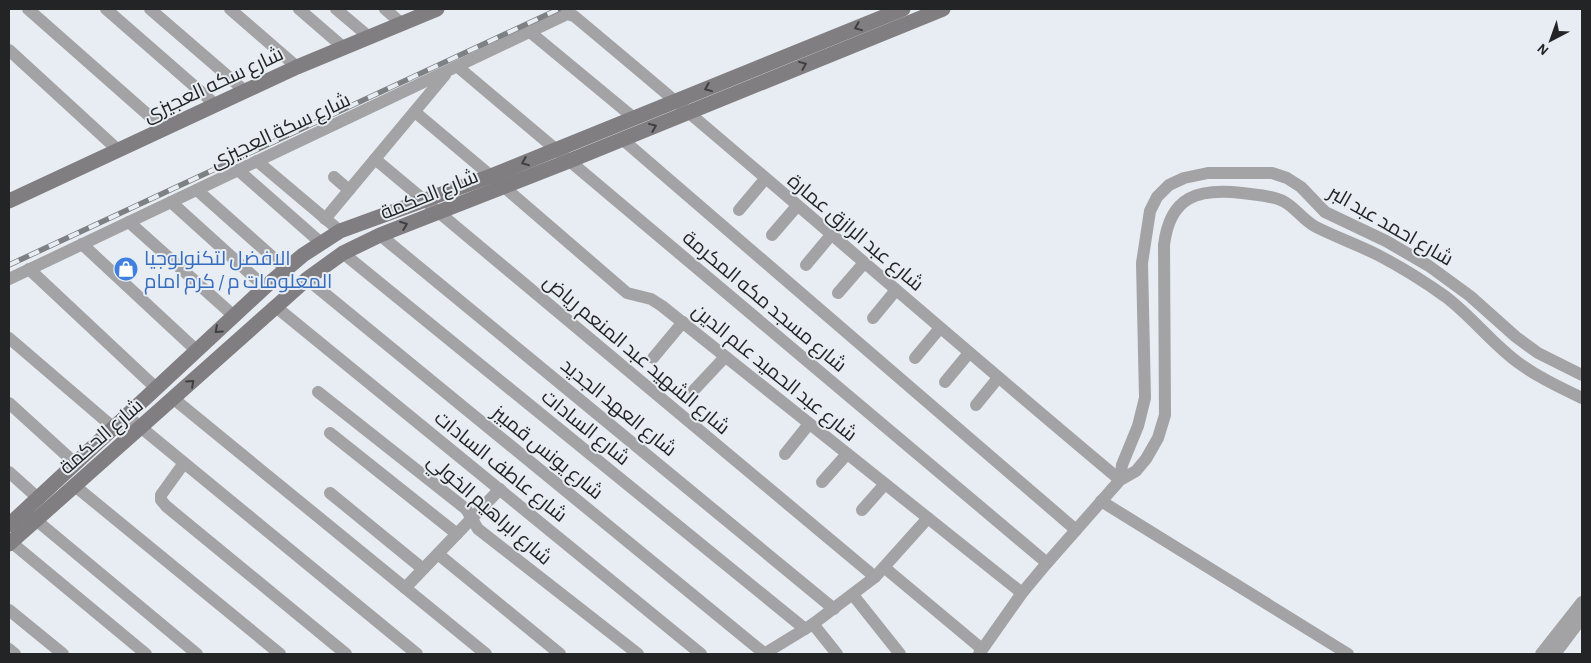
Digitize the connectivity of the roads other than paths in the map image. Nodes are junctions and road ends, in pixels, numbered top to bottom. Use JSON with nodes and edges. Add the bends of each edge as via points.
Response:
{"nodes":[{"id":1,"x":28,"y":9,"type":"edge"},
{"id":2,"x":106,"y":9,"type":"edge"},
{"id":3,"x":150,"y":9,"type":"edge"},
{"id":4,"x":230,"y":9,"type":"edge"},
{"id":5,"x":299,"y":9,"type":"edge"},
{"id":6,"x":336,"y":9,"type":"edge"},
{"id":7,"x":384,"y":9,"type":"edge"},
{"id":8,"x":437,"y":9,"type":"edge"},
{"id":9,"x":903,"y":9,"type":"edge"},
{"id":10,"x":943,"y":9,"type":"edge"},
{"id":11,"x":567,"y":14,"type":"joint"},
{"id":12,"x":401,"y":23,"type":"junction"},
{"id":13,"x":530,"y":32,"type":"junction"},
{"id":14,"x":368,"y":36,"type":"junction"},
{"id":15,"x":343,"y":47,"type":"junction"},
{"id":16,"x":9,"y":50,"type":"edge"},
{"id":17,"x":297,"y":67,"type":"junction"},
{"id":18,"x":453,"y":69,"type":"junction"},
{"id":19,"x":244,"y":91,"type":"junction"},
{"id":20,"x":677,"y":101,"type":"junction"},
{"id":21,"x":216,"y":105,"type":"junction"},
{"id":22,"x":415,"y":112,"type":"junction"},
{"id":23,"x":689,"y":112,"type":"junction"},
{"id":24,"x":634,"y":118,"type":"junction"},
{"id":25,"x":164,"y":129,"type":"junction"},
{"id":26,"x":622,"y":139,"type":"junction"},
{"id":27,"x":557,"y":149,"type":"junction"},
{"id":28,"x":118,"y":150,"type":"junction"},
{"id":29,"x":375,"y":159,"type":"junction"},
{"id":30,"x":569,"y":160,"type":"junction"},
{"id":31,"x":257,"y":161,"type":"junction"},
{"id":32,"x":238,"y":170,"type":"junction"},
{"id":33,"x":491,"y":176,"type":"junction"},
{"id":34,"x":334,"y":177,"type":"dead end"},
{"id":35,"x":765,"y":179,"type":"junction"},
{"id":36,"x":503,"y":186,"type":"junction"},
{"id":37,"x":197,"y":190,"type":"junction"},
{"id":38,"x":349,"y":190,"type":"junction"},
{"id":39,"x":9,"y":201,"type":"edge"},
{"id":40,"x":424,"y":201,"type":"junction"},
{"id":41,"x":171,"y":202,"type":"junction"},
{"id":42,"x":797,"y":206,"type":"junction"},
{"id":43,"x":740,"y":210,"type":"dead end"},
{"id":44,"x":438,"y":212,"type":"junction"},
{"id":45,"x":325,"y":219,"type":"junction"},
{"id":46,"x":128,"y":222,"type":"junction"},
{"id":47,"x":340,"y":232,"type":"junction"},
{"id":48,"x":380,"y":235,"type":"junction"},
{"id":49,"x":772,"y":235,"type":"dead end"},
{"id":50,"x":831,"y":235,"type":"junction"},
{"id":51,"x":320,"y":242,"type":"junction"},
{"id":52,"x":82,"y":244,"type":"junction"},
{"id":53,"x":343,"y":253,"type":"junction"},
{"id":54,"x":864,"y":263,"type":"junction"},
{"id":55,"x":806,"y":265,"type":"dead end"},
{"id":56,"x":29,"y":269,"type":"junction"},
{"id":57,"x":286,"y":269,"type":"junction"},
{"id":58,"x":307,"y":278,"type":"junction"},
{"id":59,"x":9,"y":279,"type":"edge"},
{"id":60,"x":265,"y":287,"type":"junction"},
{"id":61,"x":896,"y":290,"type":"junction"},
{"id":62,"x":838,"y":293,"type":"dead end"},
{"id":63,"x":276,"y":307,"type":"junction"},
{"id":64,"x":234,"y":316,"type":"junction"},
{"id":65,"x":873,"y":318,"type":"dead end"},
{"id":66,"x":682,"y":322,"type":"junction"},
{"id":67,"x":940,"y":328,"type":"junction"},
{"id":68,"x":9,"y":338,"type":"edge"},
{"id":69,"x":196,"y":350,"type":"junction"},
{"id":70,"x":969,"y":353,"type":"junction"},
{"id":71,"x":725,"y":357,"type":"junction"},
{"id":72,"x":653,"y":358,"type":"dead end"},
{"id":73,"x":915,"y":358,"type":"dead end"},
{"id":74,"x":1582,"y":375,"type":"edge"},
{"id":75,"x":998,"y":378,"type":"junction"},
{"id":76,"x":945,"y":382,"type":"dead end"},
{"id":77,"x":156,"y":388,"type":"junction"},
{"id":78,"x":694,"y":390,"type":"dead end"},
{"id":79,"x":318,"y":392,"type":"dead end"},
{"id":80,"x":1582,"y":398,"type":"edge"},
{"id":81,"x":174,"y":399,"type":"junction"},
{"id":82,"x":9,"y":403,"type":"edge"},
{"id":83,"x":976,"y":405,"type":"dead end"},
{"id":84,"x":128,"y":416,"type":"junction"},
{"id":85,"x":810,"y":424,"type":"junction"},
{"id":86,"x":114,"y":428,"type":"junction"},
{"id":87,"x":142,"y":428,"type":"junction"},
{"id":88,"x":330,"y":433,"type":"dead end"},
{"id":89,"x":785,"y":454,"type":"dead end"},
{"id":90,"x":848,"y":454,"type":"junction"},
{"id":91,"x":184,"y":463,"type":"junction"},
{"id":92,"x":76,"y":464,"type":"junction"},
{"id":93,"x":9,"y":472,"type":"edge"},
{"id":94,"x":1120,"y":480,"type":"junction"},
{"id":95,"x":822,"y":482,"type":"dead end"},
{"id":96,"x":885,"y":484,"type":"junction"},
{"id":97,"x":75,"y":486,"type":"junction"},
{"id":98,"x":500,"y":489,"type":"junction"},
{"id":99,"x":330,"y":493,"type":"dead end"},
{"id":100,"x":38,"y":499,"type":"junction"},
{"id":101,"x":1101,"y":500,"type":"junction"},
{"id":102,"x":862,"y":510,"type":"dead end"},
{"id":103,"x":31,"y":515,"type":"junction"},
{"id":104,"x":928,"y":518,"type":"junction"},
{"id":105,"x":472,"y":519,"type":"junction"},
{"id":106,"x":9,"y":525,"type":"edge"},
{"id":107,"x":1076,"y":530,"type":"junction"},
{"id":108,"x":457,"y":534,"type":"junction"},
{"id":109,"x":10,"y":543,"type":"edge"},
{"id":110,"x":438,"y":554,"type":"junction"},
{"id":111,"x":1047,"y":563,"type":"junction"},
{"id":112,"x":423,"y":569,"type":"junction"},
{"id":113,"x":880,"y":573,"type":"junction"},
{"id":114,"x":405,"y":588,"type":"junction"},
{"id":115,"x":1022,"y":593,"type":"junction"},
{"id":116,"x":853,"y":595,"type":"junction"},
{"id":117,"x":1582,"y":602,"type":"edge"},
{"id":118,"x":834,"y":608,"type":"junction"},
{"id":119,"x":9,"y":610,"type":"edge"},
{"id":120,"x":1582,"y":618,"type":"edge"},
{"id":121,"x":809,"y":627,"type":"junction"},
{"id":122,"x":9,"y":649,"type":"edge"},
{"id":123,"x":981,"y":652,"type":"edge"},
{"id":124,"x":15,"y":654,"type":"edge"},
{"id":125,"x":62,"y":654,"type":"edge"},
{"id":126,"x":146,"y":654,"type":"edge"},
{"id":127,"x":197,"y":654,"type":"edge"},
{"id":128,"x":280,"y":654,"type":"edge"},
{"id":129,"x":346,"y":654,"type":"edge"},
{"id":130,"x":417,"y":654,"type":"edge"},
{"id":131,"x":486,"y":654,"type":"edge"},
{"id":132,"x":560,"y":654,"type":"edge"},
{"id":133,"x":638,"y":654,"type":"edge"},
{"id":134,"x":701,"y":654,"type":"edge"},
{"id":135,"x":765,"y":654,"type":"edge"},
{"id":136,"x":837,"y":654,"type":"edge"},
{"id":137,"x":900,"y":654,"type":"edge"},
{"id":138,"x":1348,"y":654,"type":"edge"},
{"id":139,"x":1541,"y":654,"type":"edge"},
{"id":140,"x":1555,"y":654,"type":"edge"}],
"edges":[{"from":1,"to":25,"type":"street"},
{"from":2,"to":21,"type":"street"},
{"from":3,"to":19,"type":"street"},
{"from":4,"to":17,"type":"street"},
{"from":5,"to":15,"type":"street"},
{"from":6,"to":14,"type":"street"},
{"from":7,"to":12,"type":"street"},
{"from":8,"to":12,"type":"street","name":"شارع سكه العجيزى"},
{"from":9,"to":20,"type":"street","name":"شارع الحكمة","one_way":true},
{"from":23,"to":10,"type":"street","name":"شارع الحكمة","one_way":true},
{"from":11,"to":13,"type":"street","name":"شارع سكة العجيزى"},
{"from":11,"to":20,"type":"street","name":"شارع عبد الرازق عمارة","via":[[574,16]]},
{"from":12,"to":14,"type":"street","name":"شارع سكه العجيزى"},
{"from":13,"to":18,"type":"street","name":"شارع سكة العجيزى"},
{"from":13,"to":24,"type":"street"},
{"from":14,"to":15,"type":"street","name":"شارع سكه العجيزى"},
{"from":15,"to":17,"type":"street","name":"شارع سكه العجيزى"},
{"from":16,"to":28,"type":"street"},
{"from":17,"to":19,"type":"street","name":"شارع سكه العجيزى"},
{"from":18,"to":22,"type":"street"},
{"from":18,"to":27,"type":"street","name":"شارع مسجد مكه المكرمة"},
{"from":18,"to":31,"type":"street","name":"شارع سكة العجيزى"},
{"from":19,"to":21,"type":"street","name":"شارع سكه العجيزى"},
{"from":20,"to":23,"type":"street","name":"شارع عبد الرازق عمارة"},
{"from":20,"to":24,"type":"street","name":"شارع الحكمة"},
{"from":21,"to":25,"type":"street","name":"شارع سكه العجيزى"},
{"from":22,"to":29,"type":"street"},
{"from":22,"to":33,"type":"street"},
{"from":26,"to":23,"type":"street","name":"شارع الحكمة","one_way":true},
{"from":23,"to":35,"type":"street","name":"شارع عبد الرازق عمارة"},
{"from":24,"to":27,"type":"street","name":"شارع الحكمة"},
{"from":25,"to":28,"type":"street","name":"شارع سكه العجيزى"},
{"from":26,"to":30,"type":"street","name":"شارع الحكمة"},
{"from":26,"to":107,"type":"street"},
{"from":27,"to":30,"type":"street","name":"شارع مسجد مكه المكرمة"},
{"from":27,"to":33,"type":"street","name":"شارع الحكمة","one_way":true},
{"from":28,"to":39,"type":"street","name":"شارع سكه العجيزى"},
{"from":29,"to":38,"type":"street"},
{"from":29,"to":40,"type":"street","name":"شارع الشهيد عبد المنعم رياض"},
{"from":30,"to":36,"type":"street","name":"شارع الحكمة"},
{"from":30,"to":111,"type":"street","name":"شارع مسجد مكه المكرمة"},
{"from":31,"to":32,"type":"street","name":"شارع سكة العجيزى"},
{"from":31,"to":45,"type":"street"},
{"from":32,"to":37,"type":"street","name":"شارع سكة العجيزى"},
{"from":32,"to":51,"type":"street"},
{"from":33,"to":40,"type":"street","name":"شارع الحكمة"},
{"from":34,"to":38,"type":"street"},
{"from":35,"to":42,"type":"street","name":"شارع عبد الرازق عمارة"},
{"from":35,"to":43,"type":"street"},
{"from":36,"to":44,"type":"street","name":"شارع الحكمة"},
{"from":36,"to":66,"type":"street","name":"شارع عبد الحميد علم الدين","via":[[627,293],[651,299]]},
{"from":37,"to":41,"type":"street","name":"شارع سكة العجيزى"},
{"from":37,"to":57,"type":"street"},
{"from":38,"to":45,"type":"street"},
{"from":40,"to":44,"type":"street","name":"شارع الشهيد عبد المنعم رياض"},
{"from":40,"to":47,"type":"street","name":"شارع الحكمة"},
{"from":41,"to":46,"type":"street","name":"شارع سكة العجيزى"},
{"from":41,"to":60,"type":"street"},
{"from":42,"to":49,"type":"street"},
{"from":42,"to":50,"type":"street","name":"شارع عبد الرازق عمارة"},
{"from":48,"to":44,"type":"street","name":"شارع الحكمة","one_way":true},
{"from":44,"to":113,"type":"street","name":"شارع الشهيد عبد المنعم رياض"},
{"from":45,"to":47,"type":"street"},
{"from":46,"to":52,"type":"street","name":"شارع سكة العجيزى"},
{"from":46,"to":64,"type":"street"},
{"from":47,"to":51,"type":"street","name":"شارع الحكمة"},
{"from":48,"to":53,"type":"street","name":"شارع الحكمة"},
{"from":48,"to":118,"type":"street","name":"شارع العهد الجديد"},
{"from":50,"to":54,"type":"street","name":"شارع عبد الرازق عمارة"},
{"from":50,"to":55,"type":"street"},
{"from":51,"to":57,"type":"street","name":"شارع الحكمة"},
{"from":52,"to":56,"type":"street","name":"شارع سكة العجيزى"},
{"from":52,"to":69,"type":"street"},
{"from":53,"to":58,"type":"street","name":"شارع الحكمة"},
{"from":53,"to":121,"type":"street","name":"شارع السادات"},
{"from":54,"to":61,"type":"street","name":"شارع عبد الرازق عمارة"},
{"from":54,"to":62,"type":"street"},
{"from":56,"to":59,"type":"street","name":"شارع سكة العجيزى"},
{"from":56,"to":77,"type":"street"},
{"from":57,"to":60,"type":"street","name":"شارع الحكمة"},
{"from":58,"to":63,"type":"street","name":"شارع الحكمة"},
{"from":58,"to":135,"type":"street","name":"شارع يونس قمبيز"},
{"from":60,"to":64,"type":"street","name":"شارع الحكمة"},
{"from":61,"to":65,"type":"street"},
{"from":61,"to":67,"type":"street","name":"شارع عبد الرازق عمارة"},
{"from":81,"to":63,"type":"street","name":"شارع الحكمة","one_way":true},
{"from":63,"to":98,"type":"street","name":"شارع عاطف السادات"},
{"from":64,"to":69,"type":"street","name":"شارع الحكمة","one_way":true},
{"from":66,"to":71,"type":"street","name":"شارع عبد الحميد علم الدين"},
{"from":66,"to":72,"type":"street"},
{"from":67,"to":70,"type":"street","name":"شارع عبد الرازق عمارة"},
{"from":67,"to":73,"type":"street"},
{"from":68,"to":86,"type":"street"},
{"from":69,"to":77,"type":"street","name":"شارع الحكمة"},
{"from":70,"to":75,"type":"street","name":"شارع عبد الرازق عمارة"},
{"from":70,"to":76,"type":"street"},
{"from":71,"to":78,"type":"street"},
{"from":71,"to":85,"type":"street","name":"شارع عبد الحميد علم الدين"},
{"from":74,"to":94,"type":"street","name":"شارع احمد عبد البر","via":[[1538,353],[1429,266],[1325,212],[1301,187],[1287,178],[1272,173],[1208,173],[1184,178],[1170,185],[1150,211],[1142,263],[1145,398]]},
{"from":75,"to":83,"type":"street"},
{"from":75,"to":94,"type":"street","name":"شارع عبد الرازق عمارة"},
{"from":77,"to":84,"type":"street","name":"شارع الحكمة"},
{"from":79,"to":105,"type":"street","name":"شارع ابراهيم الخولي","via":[[466,509]]},
{"from":80,"to":94,"type":"street","name":"شارع احمد عبد البر","via":[[1516,361],[1446,298],[1377,255],[1313,226],[1285,202],[1269,196],[1212,191],[1183,203],[1172,215],[1166,229],[1165,415],[1146,460],[1136,471]]},
{"from":81,"to":87,"type":"street","name":"شارع الحكمة"},
{"from":81,"to":114,"type":"street"},
{"from":82,"to":92,"type":"street"},
{"from":84,"to":86,"type":"street","name":"شارع الحكمة"},
{"from":84,"to":87,"type":"street"},
{"from":85,"to":89,"type":"street"},
{"from":85,"to":90,"type":"street","name":"شارع عبد الحميد علم الدين"},
{"from":86,"to":92,"type":"street","name":"شارع الحكمة"},
{"from":87,"to":91,"type":"street"},
{"from":87,"to":97,"type":"street","name":"شارع الحكمة"},
{"from":88,"to":108,"type":"street"},
{"from":90,"to":95,"type":"street"},
{"from":90,"to":96,"type":"street","name":"شارع عبد الحميد علم الدين"},
{"from":91,"to":129,"type":"street","via":[[161,495],[166,506]]},
{"from":91,"to":130,"type":"street"},
{"from":92,"to":100,"type":"street","name":"شارع الحكمة"},
{"from":93,"to":100,"type":"street"},
{"from":94,"to":101,"type":"street","name":"شارع احمد عبد البر"},
{"from":96,"to":102,"type":"street"},
{"from":96,"to":104,"type":"street","name":"شارع عبد الحميد علم الدين"},
{"from":97,"to":103,"type":"street","name":"شارع الحكمة"},
{"from":97,"to":128,"type":"street"},
{"from":98,"to":105,"type":"street"},
{"from":98,"to":134,"type":"street","name":"شارع عاطف السادات"},
{"from":99,"to":112,"type":"street"},
{"from":100,"to":103,"type":"street","name":"شارع الحكمة"},
{"from":101,"to":107,"type":"street","name":"شارع احمد عبد البر"},
{"from":101,"to":138,"type":"street"},
{"from":103,"to":106,"type":"street","name":"شارع الحكمة"},
{"from":103,"to":109,"type":"street","name":"شارع الحكمة"},
{"from":103,"to":127,"type":"street"},
{"from":104,"to":113,"type":"street"},
{"from":104,"to":115,"type":"street","name":"شارع عبد الحميد علم الدين"},
{"from":105,"to":108,"type":"street"},
{"from":105,"to":133,"type":"street","name":"شارع ابراهيم الخولي","via":[[478,529]]},
{"from":107,"to":111,"type":"street","name":"شارع احمد عبد البر"},
{"from":108,"to":110,"type":"street"},
{"from":109,"to":126,"type":"street"},
{"from":110,"to":112,"type":"street"},
{"from":110,"to":132,"type":"street"},
{"from":111,"to":115,"type":"street","name":"شارع احمد عبد البر"},
{"from":112,"to":114,"type":"street"},
{"from":113,"to":116,"type":"street"},
{"from":113,"to":123,"type":"street","name":"شارع الشهيد عبد المنعم رياض"},
{"from":114,"to":131,"type":"street"},
{"from":115,"to":123,"type":"street","name":"شارع احمد عبد البر"},
{"from":116,"to":118,"type":"street"},
{"from":116,"to":137,"type":"street"},
{"from":117,"to":139,"type":"street"},
{"from":118,"to":121,"type":"street"},
{"from":119,"to":125,"type":"street"},
{"from":120,"to":140,"type":"street"},
{"from":121,"to":135,"type":"street"},
{"from":121,"to":136,"type":"street","name":"شارع السادات"},
{"from":122,"to":124,"type":"street"}]}
